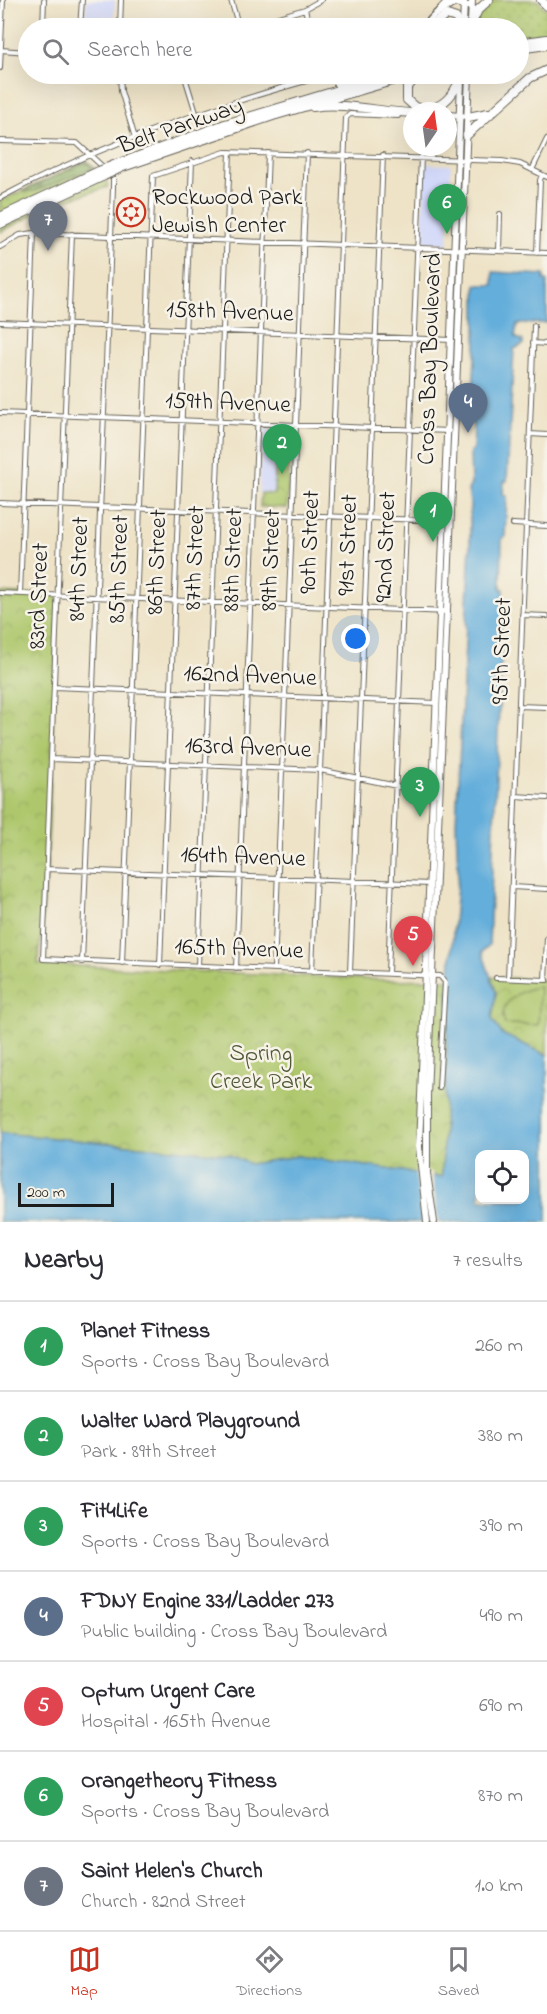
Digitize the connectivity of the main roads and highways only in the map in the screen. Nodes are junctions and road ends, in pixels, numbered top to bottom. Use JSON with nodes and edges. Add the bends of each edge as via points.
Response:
{"nodes":[{"id":1,"x":489,"y":0,"type":"edge"},
{"id":2,"x":541,"y":0,"type":"edge"},
{"id":3,"x":464,"y":1,"type":"edge"},
{"id":4,"x":472,"y":3,"type":"edge"},
{"id":5,"x":547,"y":6,"type":"edge"},
{"id":6,"x":436,"y":14,"type":"road end"},
{"id":7,"x":463,"y":18,"type":"edge"},
{"id":8,"x":471,"y":18,"type":"edge"},
{"id":9,"x":475,"y":18,"type":"edge"},
{"id":10,"x":547,"y":39,"type":"edge"},
{"id":11,"x":529,"y":42,"type":"edge"},
{"id":12,"x":547,"y":45,"type":"edge"},
{"id":13,"x":529,"y":48,"type":"edge"},
{"id":14,"x":547,"y":62,"type":"edge"},
{"id":15,"x":547,"y":70,"type":"edge"},
{"id":16,"x":530,"y":78,"type":"joint"},
{"id":17,"x":339,"y":84,"type":"edge"},
{"id":18,"x":358,"y":84,"type":"edge"},
{"id":19,"x":382,"y":84,"type":"edge"},
{"id":20,"x":410,"y":84,"type":"edge"},
{"id":21,"x":459,"y":84,"type":"edge"},
{"id":22,"x":464,"y":84,"type":"edge"},
{"id":23,"x":523,"y":84,"type":"edge"},
{"id":24,"x":501,"y":104,"type":"junction"},
{"id":25,"x":286,"y":105,"type":"junction"},
{"id":26,"x":403,"y":113,"type":"edge"},
{"id":27,"x":273,"y":116,"type":"junction"},
{"id":28,"x":457,"y":116,"type":"edge"},
{"id":29,"x":464,"y":116,"type":"junction"},
{"id":30,"x":467,"y":135,"type":"junction"},
{"id":31,"x":121,"y":165,"type":"junction"},
{"id":32,"x":101,"y":173,"type":"junction"},
{"id":33,"x":456,"y":199,"type":"junction"},
{"id":34,"x":0,"y":217,"type":"edge"},
{"id":35,"x":0,"y":224,"type":"edge"},
{"id":36,"x":462,"y":249,"type":"junction"},
{"id":37,"x":422,"y":1147,"type":"junction"},
{"id":38,"x":427,"y":1222,"type":"edge"},
{"id":39,"x":434,"y":1222,"type":"edge"}],
"edges":[{"from":1,"to":9,"type":"highway"},
{"from":2,"to":5,"type":"highway"},
{"from":3,"to":4,"type":"main road"},
{"from":3,"to":6,"type":"main road"},
{"from":3,"to":7,"type":"main road"},
{"from":4,"to":8,"type":"main road"},
{"from":10,"to":11,"type":"highway"},
{"from":12,"to":13,"type":"highway"},
{"from":14,"to":16,"type":"highway"},
{"from":15,"to":16,"type":"highway"},
{"from":17,"to":25,"type":"highway"},
{"from":18,"to":25,"type":"highway","name":"Belt Parkway"},
{"from":19,"to":27,"type":"highway","name":"Belt Parkway"},
{"from":20,"to":21,"type":"highway","via":[[407,100],[415,107],[430,108],[445,102]]},
{"from":22,"to":29,"type":"main road","name":"Cross Bay Boulevard"},
{"from":23,"to":24,"type":"highway"},
{"from":24,"to":29,"type":"highway","via":[[483,115]]},
{"from":24,"to":30,"type":"highway"},
{"from":25,"to":31,"type":"highway","name":"Belt Parkway"},
{"from":26,"to":27,"type":"highway","via":[[332,105]]},
{"from":27,"to":31,"type":"highway","name":"Belt Parkway"},
{"from":28,"to":29,"type":"main road"},
{"from":29,"to":30,"type":"main road","name":"Cross Bay Boulevard"},
{"from":29,"to":33,"type":"main road","name":"Cross Bay Boulevard"},
{"from":30,"to":36,"type":"main road","name":"Cross Bay Boulevard"},
{"from":31,"to":32,"type":"highway","name":"Belt Parkway","bridge":true},
{"from":32,"to":34,"type":"highway","name":"Belt Parkway"},
{"from":32,"to":35,"type":"highway","name":"Belt Parkway"},
{"from":33,"to":36,"type":"main road","via":[[458,243]]},
{"from":33,"to":37,"type":"main road","name":"Cross Bay Boulevard","via":[[425,975]]},
{"from":36,"to":37,"type":"main road","name":"Cross Bay Boulevard","via":[[433,975]]},
{"from":37,"to":38,"type":"main road","name":"Cross Bay Boulevard"},
{"from":37,"to":39,"type":"main road","name":"Cross Bay Boulevard"}]}
